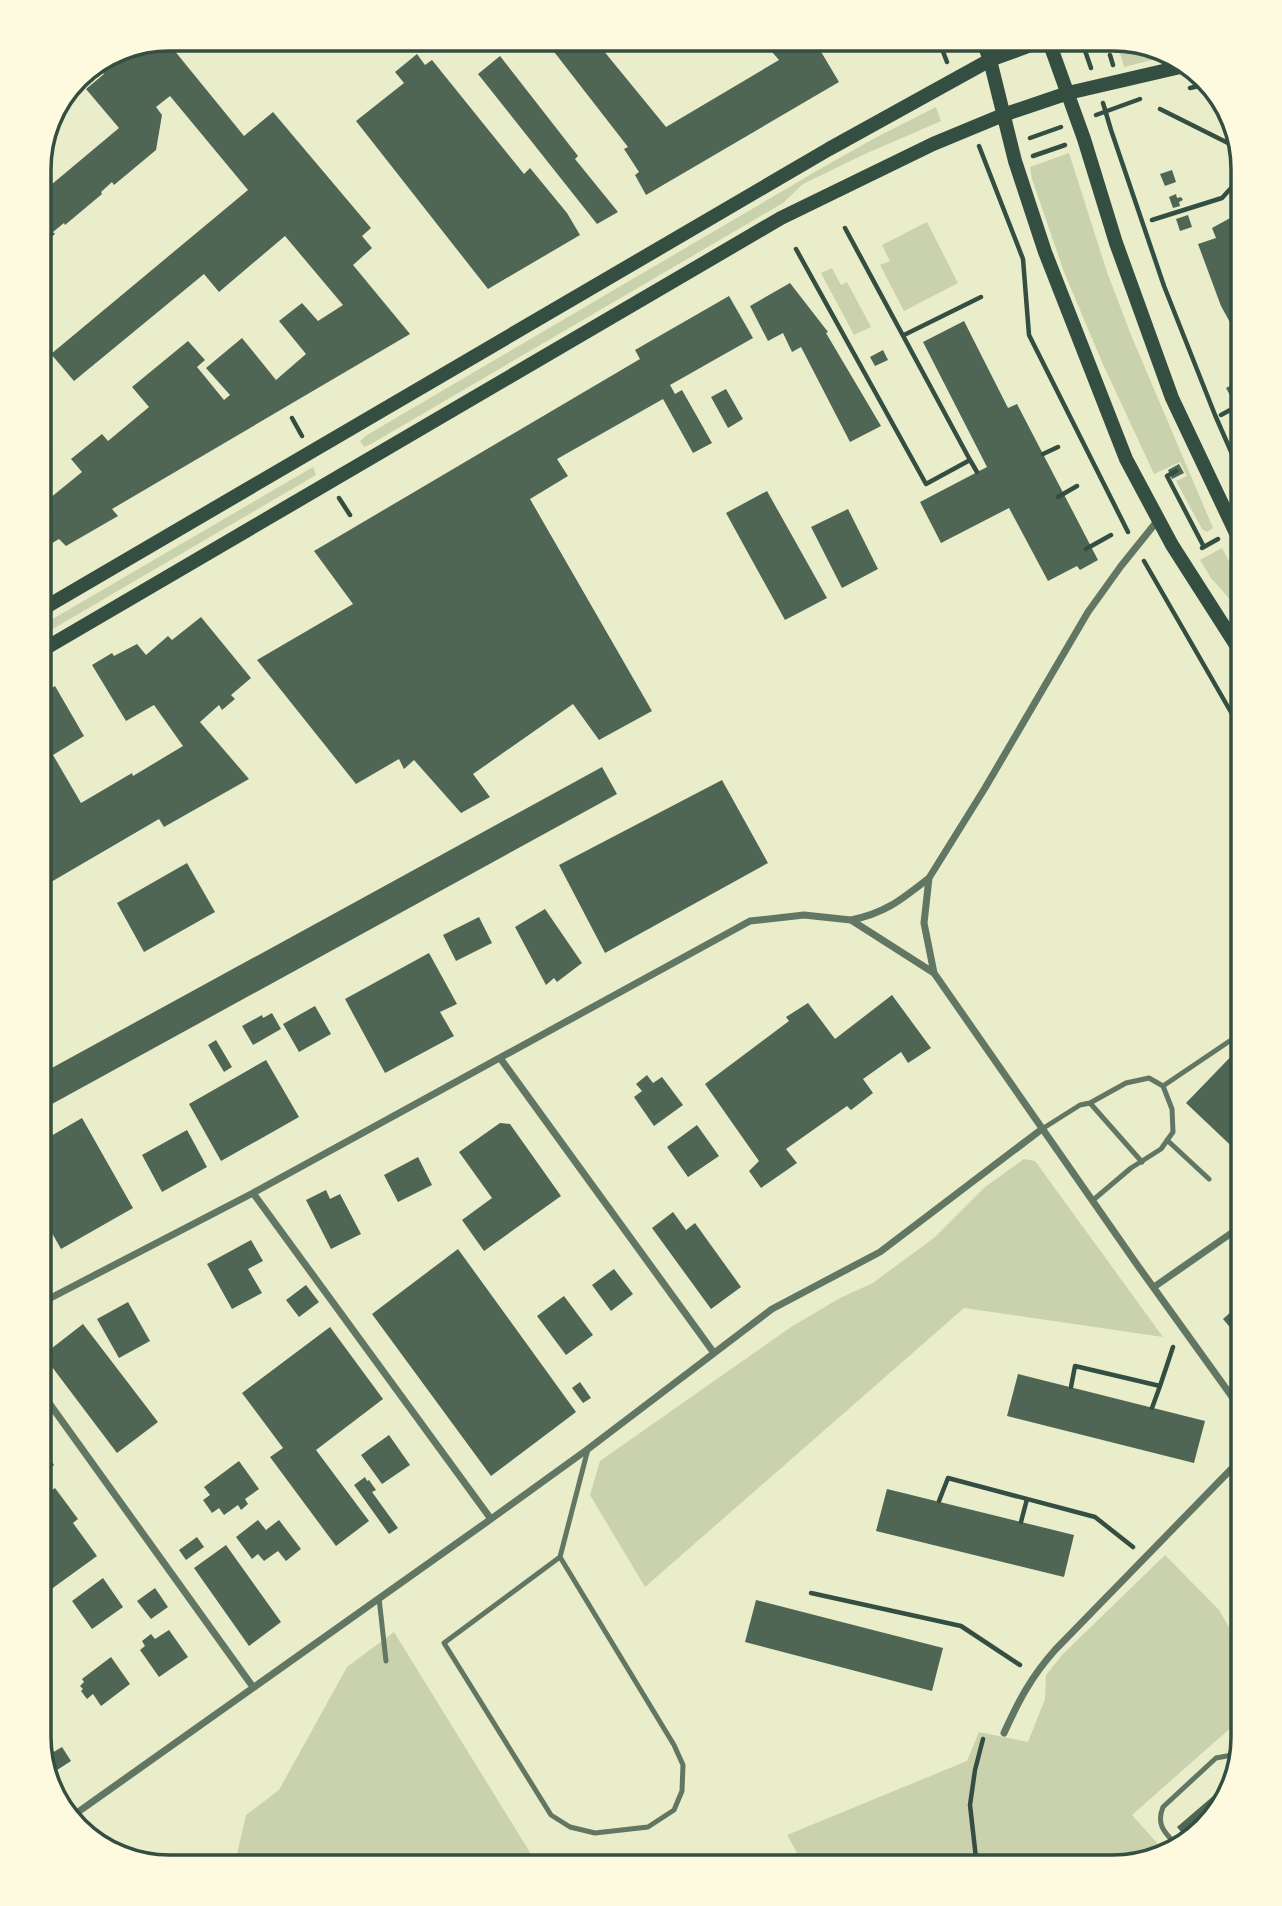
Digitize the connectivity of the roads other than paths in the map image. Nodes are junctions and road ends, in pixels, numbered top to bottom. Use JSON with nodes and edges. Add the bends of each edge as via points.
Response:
{"nodes":[{"id":1,"x":987,"y":51,"type":"edge"},
{"id":2,"x":1015,"y":51,"type":"edge"},
{"id":3,"x":1052,"y":51,"type":"edge"},
{"id":4,"x":990,"y":60,"type":"junction"},
{"id":5,"x":1174,"y":68,"type":"edge"},
{"id":6,"x":1068,"y":93,"type":"junction"},
{"id":7,"x":1003,"y":115,"type":"junction"},
{"id":8,"x":1158,"y":519,"type":"junction"},
{"id":9,"x":1231,"y":521,"type":"edge"},
{"id":10,"x":51,"y":604,"type":"edge"},
{"id":11,"x":1231,"y":636,"type":"edge"},
{"id":12,"x":51,"y":645,"type":"edge"},
{"id":13,"x":929,"y":878,"type":"junction"},
{"id":14,"x":851,"y":920,"type":"junction"},
{"id":15,"x":934,"y":973,"type":"junction"},
{"id":16,"x":1231,"y":1041,"type":"edge"},
{"id":17,"x":500,"y":1058,"type":"junction"},
{"id":18,"x":1163,"y":1086,"type":"junction"},
{"id":19,"x":1090,"y":1102,"type":"junction"},
{"id":20,"x":1042,"y":1129,"type":"junction"},
{"id":21,"x":1167,"y":1140,"type":"junction"},
{"id":22,"x":1142,"y":1162,"type":"junction"},
{"id":23,"x":1209,"y":1179,"type":"dead end"},
{"id":24,"x":253,"y":1193,"type":"junction"},
{"id":25,"x":1092,"y":1201,"type":"junction"},
{"id":26,"x":1231,"y":1234,"type":"edge"},
{"id":27,"x":1154,"y":1287,"type":"junction"},
{"id":28,"x":51,"y":1297,"type":"edge"},
{"id":29,"x":714,"y":1353,"type":"junction"},
{"id":30,"x":1231,"y":1394,"type":"edge"},
{"id":31,"x":51,"y":1408,"type":"edge"},
{"id":32,"x":588,"y":1449,"type":"junction"},
{"id":33,"x":1231,"y":1471,"type":"edge"},
{"id":34,"x":491,"y":1519,"type":"junction"},
{"id":35,"x":560,"y":1557,"type":"junction"},
{"id":36,"x":379,"y":1598,"type":"junction"},
{"id":37,"x":386,"y":1661,"type":"dead end"},
{"id":38,"x":253,"y":1688,"type":"junction"},
{"id":39,"x":1004,"y":1733,"type":"dead end"},
{"id":40,"x":1230,"y":1755,"type":"edge"},
{"id":41,"x":78,"y":1812,"type":"edge"},
{"id":42,"x":1172,"y":1839,"type":"edge"}],
"edges":[{"from":1,"to":4,"type":"main road"},
{"from":2,"to":4,"type":"main road"},
{"from":3,"to":6,"type":"main road"},
{"from":4,"to":7,"type":"main road"},
{"from":4,"to":10,"type":"main road","via":[[829,149]]},
{"from":5,"to":6,"type":"main road"},
{"from":6,"to":7,"type":"main road"},
{"from":6,"to":9,"type":"main road","via":[[1172,398]]},
{"from":7,"to":8,"type":"main road","via":[[1045,252],[1126,459]]},
{"from":7,"to":12,"type":"main road","via":[[781,218]]},
{"from":8,"to":11,"type":"main road"},
{"from":8,"to":13,"type":"street","via":[[1088,612]]},
{"from":13,"to":14,"type":"street","via":[[892,906]]},
{"from":13,"to":15,"type":"street","via":[[924,923]]},
{"from":14,"to":15,"type":"street"},
{"from":14,"to":17,"type":"street","via":[[804,915],[750,921]]},
{"from":15,"to":20,"type":"street"},
{"from":16,"to":18,"type":"lane"},
{"from":17,"to":24,"type":"street"},
{"from":17,"to":29,"type":"street"},
{"from":18,"to":19,"type":"lane","via":[[1149,1078],[1126,1083]]},
{"from":18,"to":21,"type":"lane","via":[[1172,1110],[1173,1132]]},
{"from":19,"to":20,"type":"lane"},
{"from":19,"to":22,"type":"lane"},
{"from":20,"to":25,"type":"street"},
{"from":20,"to":29,"type":"street","via":[[880,1252],[772,1309]]},
{"from":21,"to":22,"type":"lane"},
{"from":21,"to":23,"type":"lane"},
{"from":22,"to":25,"type":"lane"},
{"from":24,"to":28,"type":"street"},
{"from":24,"to":34,"type":"street"},
{"from":25,"to":27,"type":"street"},
{"from":26,"to":27,"type":"street"},
{"from":27,"to":30,"type":"street"},
{"from":29,"to":32,"type":"street"},
{"from":31,"to":38,"type":"street"},
{"from":32,"to":34,"type":"street"},
{"from":32,"to":35,"type":"lane"},
{"from":33,"to":39,"type":"street","via":[[1035,1673]]},
{"from":34,"to":36,"type":"street"},
{"from":35,"to":35,"type":"lane","via":[[444,1643],[551,1815],[570,1827],[595,1833],[648,1827],[674,1810],[682,1791],[683,1765]]},
{"from":36,"to":37,"type":"lane"},
{"from":36,"to":38,"type":"street"},
{"from":38,"to":41,"type":"street"},
{"from":40,"to":42,"type":"lane","via":[[1216,1758],[1163,1807],[1160,1826]]}]}
